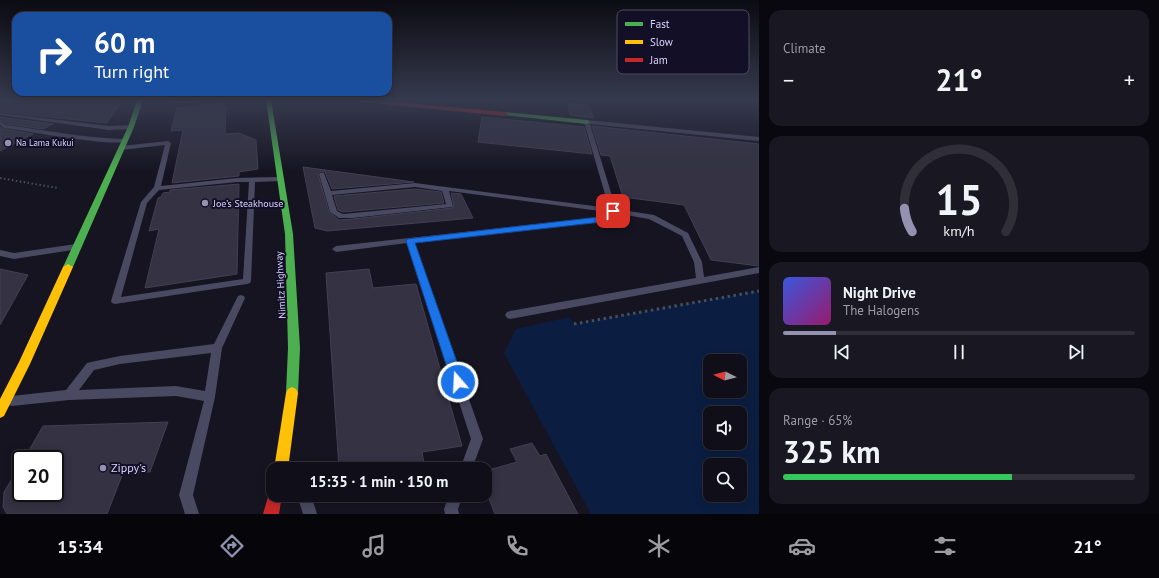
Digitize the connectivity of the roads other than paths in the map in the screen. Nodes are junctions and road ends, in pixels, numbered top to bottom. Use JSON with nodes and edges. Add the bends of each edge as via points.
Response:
{"nodes":[{"id":1,"x":1,"y":124,"type":"edge"},
{"id":2,"x":78,"y":124,"type":"edge"},
{"id":3,"x":132,"y":124,"type":"edge"},
{"id":4,"x":272,"y":124,"type":"edge"},
{"id":5,"x":588,"y":124,"type":"edge"},
{"id":6,"x":607,"y":124,"type":"edge"},
{"id":7,"x":131,"y":127,"type":"junction"},
{"id":8,"x":759,"y":139,"type":"edge"},
{"id":9,"x":123,"y":144,"type":"junction"},
{"id":10,"x":322,"y":174,"type":"dead end"},
{"id":11,"x":281,"y":179,"type":"junction"},
{"id":12,"x":252,"y":180,"type":"junction"},
{"id":13,"x":157,"y":188,"type":"junction"},
{"id":14,"x":445,"y":189,"type":"junction"},
{"id":15,"x":328,"y":193,"type":"junction"},
{"id":16,"x":613,"y":211,"type":"junction"},
{"id":17,"x":410,"y":241,"type":"junction"},
{"id":18,"x":77,"y":247,"type":"junction"},
{"id":19,"x":336,"y":249,"type":"dead end"},
{"id":20,"x":0,"y":252,"type":"edge"},
{"id":21,"x":759,"y":270,"type":"edge"},
{"id":22,"x":700,"y":280,"type":"junction"},
{"id":23,"x":242,"y":298,"type":"dead end"},
{"id":24,"x":510,"y":315,"type":"dead end"},
{"id":25,"x":217,"y":348,"type":"junction"},
{"id":26,"x":70,"y":395,"type":"junction"},
{"id":27,"x":210,"y":397,"type":"junction"},
{"id":28,"x":6,"y":401,"type":"junction"},
{"id":29,"x":0,"y":412,"type":"edge"},
{"id":30,"x":286,"y":438,"type":"junction"},
{"id":31,"x":282,"y":462,"type":"edge"},
{"id":32,"x":293,"y":462,"type":"edge"},
{"id":33,"x":469,"y":462,"type":"edge"},
{"id":34,"x":274,"y":502,"type":"edge"},
{"id":35,"x":306,"y":502,"type":"edge"},
{"id":36,"x":454,"y":502,"type":"edge"},
{"id":37,"x":192,"y":514,"type":"edge"},
{"id":38,"x":271,"y":514,"type":"edge"},
{"id":39,"x":310,"y":514,"type":"edge"},
{"id":40,"x":452,"y":514,"type":"edge"}],
"edges":[{"from":1,"to":9,"type":"lane"},
{"from":2,"to":7,"type":"lane","via":[[109,128]]},
{"from":3,"to":7,"type":"main road"},
{"from":4,"to":11,"type":"main road","name":"Nimitz Highway"},
{"from":5,"to":16,"type":"lane"},
{"from":6,"to":8,"type":"lane"},
{"from":7,"to":9,"type":"main road"},
{"from":9,"to":13,"type":"lane","via":[[168,143]]},
{"from":9,"to":18,"type":"main road"},
{"from":10,"to":15,"type":"lane"},
{"from":11,"to":12,"type":"lane"},
{"from":11,"to":30,"type":"main road","name":"Nimitz Highway","via":[[288,234],[294,348],[291,407]]},
{"from":12,"to":13,"type":"lane"},
{"from":12,"to":13,"type":"lane","via":[[247,280],[115,301],[144,202]]},
{"from":14,"to":15,"type":"lane","via":[[415,185]]},
{"from":14,"to":15,"type":"lane","via":[[450,206],[352,216],[342,216],[334,212]]},
{"from":14,"to":16,"type":"lane"},
{"from":16,"to":17,"type":"lane","via":[[602,219]]},
{"from":16,"to":22,"type":"lane","via":[[651,217],[685,235],[698,262]]},
{"from":17,"to":19,"type":"lane"},
{"from":17,"to":33,"type":"lane","via":[[477,439]]},
{"from":18,"to":20,"type":"lane","via":[[14,256]]},
{"from":18,"to":28,"type":"main road"},
{"from":21,"to":22,"type":"lane"},
{"from":22,"to":24,"type":"lane"},
{"from":23,"to":25,"type":"lane"},
{"from":25,"to":26,"type":"lane","via":[[91,366]]},
{"from":25,"to":27,"type":"lane"},
{"from":26,"to":27,"type":"lane","via":[[176,391]]},
{"from":26,"to":28,"type":"lane"},
{"from":27,"to":37,"type":"lane","via":[[186,495]]},
{"from":28,"to":29,"type":"main road"},
{"from":30,"to":31,"type":"main road","name":"Nimitz Highway"},
{"from":30,"to":32,"type":"lane"},
{"from":34,"to":38,"type":"main road"},
{"from":35,"to":39,"type":"lane"},
{"from":36,"to":40,"type":"lane"}]}
